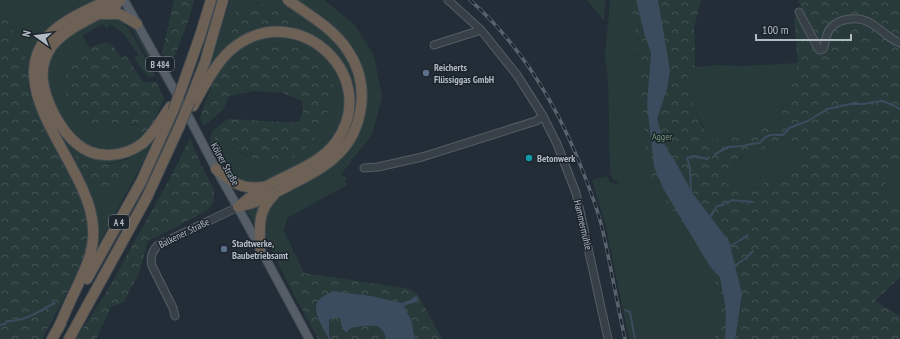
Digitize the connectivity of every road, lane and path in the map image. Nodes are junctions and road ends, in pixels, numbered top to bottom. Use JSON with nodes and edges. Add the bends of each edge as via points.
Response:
{"nodes":[{"id":1,"x":108,"y":0,"type":"edge"},
{"id":2,"x":120,"y":0,"type":"edge"},
{"id":3,"x":124,"y":0,"type":"edge"},
{"id":4,"x":211,"y":0,"type":"edge"},
{"id":5,"x":223,"y":0,"type":"edge"},
{"id":6,"x":288,"y":0,"type":"edge"},
{"id":7,"x":448,"y":0,"type":"edge"},
{"id":8,"x":97,"y":8,"type":"edge"},
{"id":9,"x":799,"y":12,"type":"dead end"},
{"id":10,"x":137,"y":24,"type":"junction"},
{"id":11,"x":481,"y":30,"type":"junction"},
{"id":12,"x":900,"y":43,"type":"edge"},
{"id":13,"x":434,"y":45,"type":"dead end"},
{"id":14,"x":191,"y":104,"type":"junction"},
{"id":15,"x":171,"y":109,"type":"junction"},
{"id":16,"x":543,"y":116,"type":"junction"},
{"id":17,"x":364,"y":168,"type":"dead end"},
{"id":18,"x":216,"y":169,"type":"junction"},
{"id":19,"x":264,"y":187,"type":"junction"},
{"id":20,"x":276,"y":192,"type":"junction"},
{"id":21,"x":238,"y":207,"type":"junction"},
{"id":22,"x":260,"y":248,"type":"junction"},
{"id":23,"x":175,"y":316,"type":"dead end"},
{"id":24,"x":58,"y":329,"type":"junction"},
{"id":25,"x":52,"y":339,"type":"edge"},
{"id":26,"x":68,"y":339,"type":"edge"},
{"id":27,"x":308,"y":339,"type":"edge"},
{"id":28,"x":608,"y":339,"type":"edge"}],
"edges":[{"from":1,"to":8,"type":"highway"},
{"from":2,"to":8,"type":"highway","via":[[116,5]]},
{"from":3,"to":10,"type":"main road","name":"Kölner Straße","number":"B 484"},
{"from":4,"to":15,"type":"highway","bridge":true,"via":[[182,87]]},
{"from":5,"to":14,"type":"highway"},
{"from":6,"to":20,"type":"highway","via":[[343,43],[359,74],[362,99],[356,128],[340,153],[318,170]]},
{"from":7,"to":11,"type":"street","name":"Hammermühle"},
{"from":8,"to":10,"type":"highway","via":[[120,14]]},
{"from":8,"to":15,"type":"highway","via":[[78,26],[59,38],[48,53],[42,68],[43,85],[48,101],[69,137],[80,147],[95,154],[112,155],[128,152],[151,134]]},
{"from":8,"to":24,"type":"highway","via":[[62,25],[48,36],[36,56],[32,72],[38,105],[83,189],[94,226],[90,258]]},
{"from":9,"to":12,"type":"street","via":[[819,50],[823,49],[829,29],[844,19],[873,24]]},
{"from":10,"to":18,"type":"main road","name":"Kölner Straße","number":"B 484"},
{"from":11,"to":13,"type":"street"},
{"from":11,"to":16,"type":"street","name":"Hammermühle","via":[[517,74]]},
{"from":14,"to":19,"type":"highway","via":[[226,55],[242,41],[260,33],[280,31],[300,34],[314,40],[331,54],[344,76],[349,96],[347,117],[340,136],[323,156]]},
{"from":14,"to":26,"type":"highway","number":"A 4","bridge":true,"via":[[147,197]]},
{"from":15,"to":24,"type":"highway","number":"A 4","via":[[141,182]]},
{"from":16,"to":17,"type":"street","via":[[536,121],[422,157]]},
{"from":16,"to":28,"type":"street","name":"Hammermühle","via":[[576,192]]},
{"from":18,"to":19,"type":"highway","via":[[242,187]]},
{"from":18,"to":21,"type":"main road","name":"Kölner Straße","number":"B 484"},
{"from":19,"to":21,"type":"highway"},
{"from":20,"to":21,"type":"highway","via":[[253,204]]},
{"from":20,"to":22,"type":"highway","via":[[261,214]]},
{"from":21,"to":22,"type":"main road","name":"Kölner Straße","number":"B 484"},
{"from":21,"to":23,"type":"street","name":"Balkener Straße","via":[[158,245],[153,252],[152,266]]},
{"from":22,"to":27,"type":"main road","name":"Kölner Straße","number":"B 484"},
{"from":24,"to":25,"type":"highway","number":"A 4"}]}
